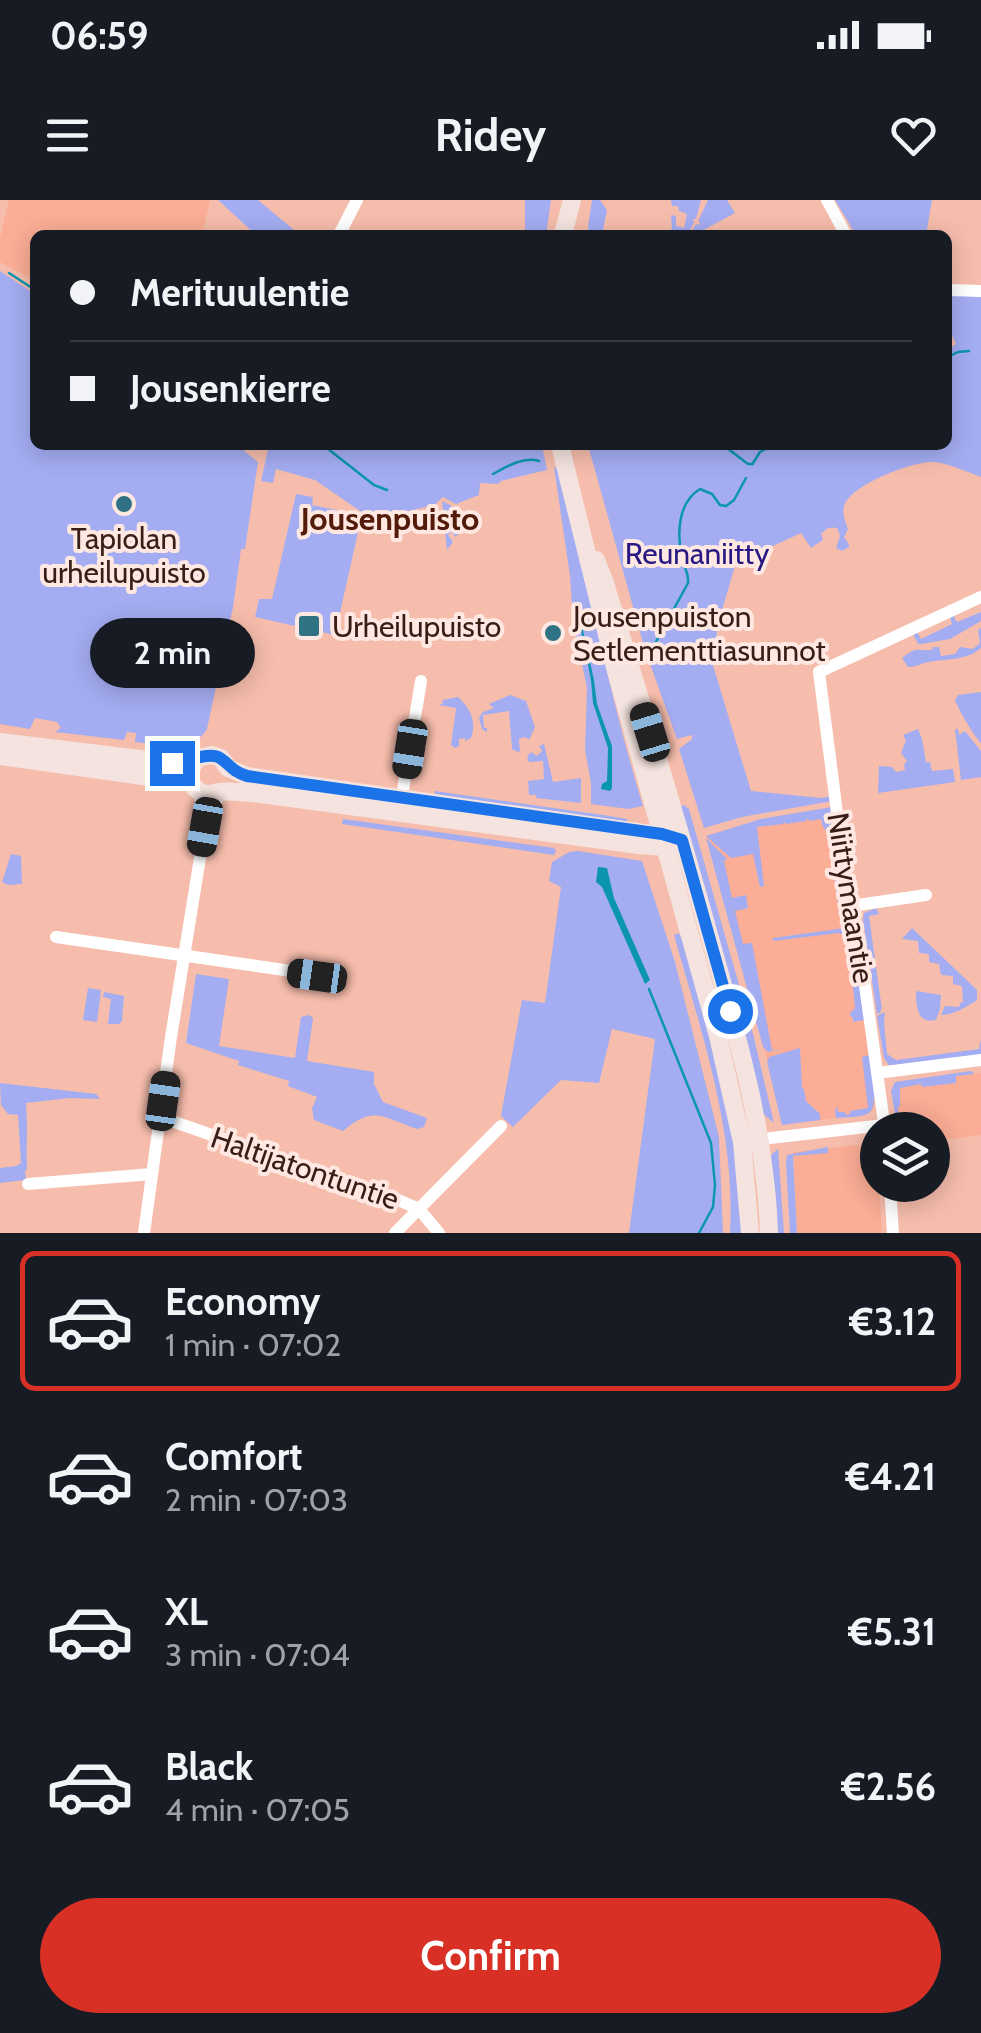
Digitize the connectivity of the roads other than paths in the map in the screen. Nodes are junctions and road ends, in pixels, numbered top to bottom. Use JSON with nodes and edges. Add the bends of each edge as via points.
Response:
{"nodes":[{"id":1,"x":357,"y":200,"type":"edge"},
{"id":2,"x":572,"y":200,"type":"edge"},
{"id":3,"x":826,"y":200,"type":"edge"},
{"id":4,"x":342,"y":230,"type":"edge"},
{"id":5,"x":564,"y":230,"type":"edge"},
{"id":6,"x":843,"y":230,"type":"edge"},
{"id":7,"x":952,"y":290,"type":"edge"},
{"id":8,"x":981,"y":291,"type":"edge"},
{"id":9,"x":561,"y":450,"type":"edge"},
{"id":10,"x":981,"y":597,"type":"edge"},
{"id":11,"x":421,"y":681,"type":"dead end"},
{"id":12,"x":0,"y":742,"type":"edge"},
{"id":13,"x":0,"y":756,"type":"edge"},
{"id":14,"x":196,"y":760,"type":"junction"},
{"id":15,"x":228,"y":768,"type":"junction"},
{"id":16,"x":207,"y":790,"type":"junction"},
{"id":17,"x":400,"y":806,"type":"junction"},
{"id":18,"x":670,"y":840,"type":"junction"},
{"id":19,"x":926,"y":895,"type":"dead end"},
{"id":20,"x":851,"y":906,"type":"junction"},
{"id":21,"x":56,"y":937,"type":"dead end"},
{"id":22,"x":183,"y":957,"type":"junction"},
{"id":23,"x":333,"y":977,"type":"dead end"},
{"id":24,"x":981,"y":1060,"type":"edge"},
{"id":25,"x":877,"y":1073,"type":"junction"},
{"id":26,"x":883,"y":1112,"type":"edge"},
{"id":27,"x":160,"y":1117,"type":"junction"},
{"id":28,"x":501,"y":1126,"type":"dead end"},
{"id":29,"x":860,"y":1130,"type":"edge"},
{"id":30,"x":751,"y":1141,"type":"junction"},
{"id":31,"x":152,"y":1174,"type":"junction"},
{"id":32,"x":28,"y":1184,"type":"dead end"},
{"id":33,"x":891,"y":1202,"type":"edge"},
{"id":34,"x":419,"y":1209,"type":"junction"},
{"id":35,"x":144,"y":1233,"type":"edge"},
{"id":36,"x":395,"y":1233,"type":"edge"},
{"id":37,"x":439,"y":1233,"type":"edge"},
{"id":38,"x":750,"y":1233,"type":"edge"},
{"id":39,"x":768,"y":1233,"type":"edge"},
{"id":40,"x":893,"y":1233,"type":"edge"}],
"edges":[{"from":1,"to":4,"type":"street"},
{"from":2,"to":5,"type":"main road"},
{"from":3,"to":6,"type":"street"},
{"from":7,"to":8,"type":"street"},
{"from":9,"to":18,"type":"main road","via":[[611,654]]},
{"from":10,"to":20,"type":"street","name":"Niittymaantie","via":[[819,672]]},
{"from":11,"to":17,"type":"street"},
{"from":12,"to":14,"type":"main road","via":[[172,763]]},
{"from":13,"to":16,"type":"main road"},
{"from":14,"to":15,"type":"main road","via":[[212,755]]},
{"from":14,"to":16,"type":"main road","via":[[190,770]]},
{"from":15,"to":16,"type":"main road","via":[[228,781]]},
{"from":15,"to":17,"type":"main road"},
{"from":16,"to":17,"type":"main road"},
{"from":16,"to":22,"type":"street"},
{"from":17,"to":18,"type":"main road"},
{"from":18,"to":30,"type":"main road","via":[[741,1050]]},
{"from":19,"to":20,"type":"street"},
{"from":20,"to":25,"type":"street","name":"Niittymaantie"},
{"from":21,"to":22,"type":"street"},
{"from":22,"to":23,"type":"street"},
{"from":22,"to":27,"type":"street"},
{"from":24,"to":25,"type":"street"},
{"from":25,"to":26,"type":"street","name":"Niittymaantie"},
{"from":27,"to":31,"type":"street"},
{"from":27,"to":34,"type":"street","name":"Haltijatontuntie"},
{"from":28,"to":34,"type":"street"},
{"from":29,"to":30,"type":"street","name":"Niittymaantie"},
{"from":30,"to":38,"type":"main road"},
{"from":30,"to":39,"type":"main road"},
{"from":31,"to":32,"type":"street"},
{"from":31,"to":35,"type":"street"},
{"from":33,"to":40,"type":"street"},
{"from":34,"to":36,"type":"street"},
{"from":34,"to":37,"type":"street","name":"Haltijatontuntie"}]}
